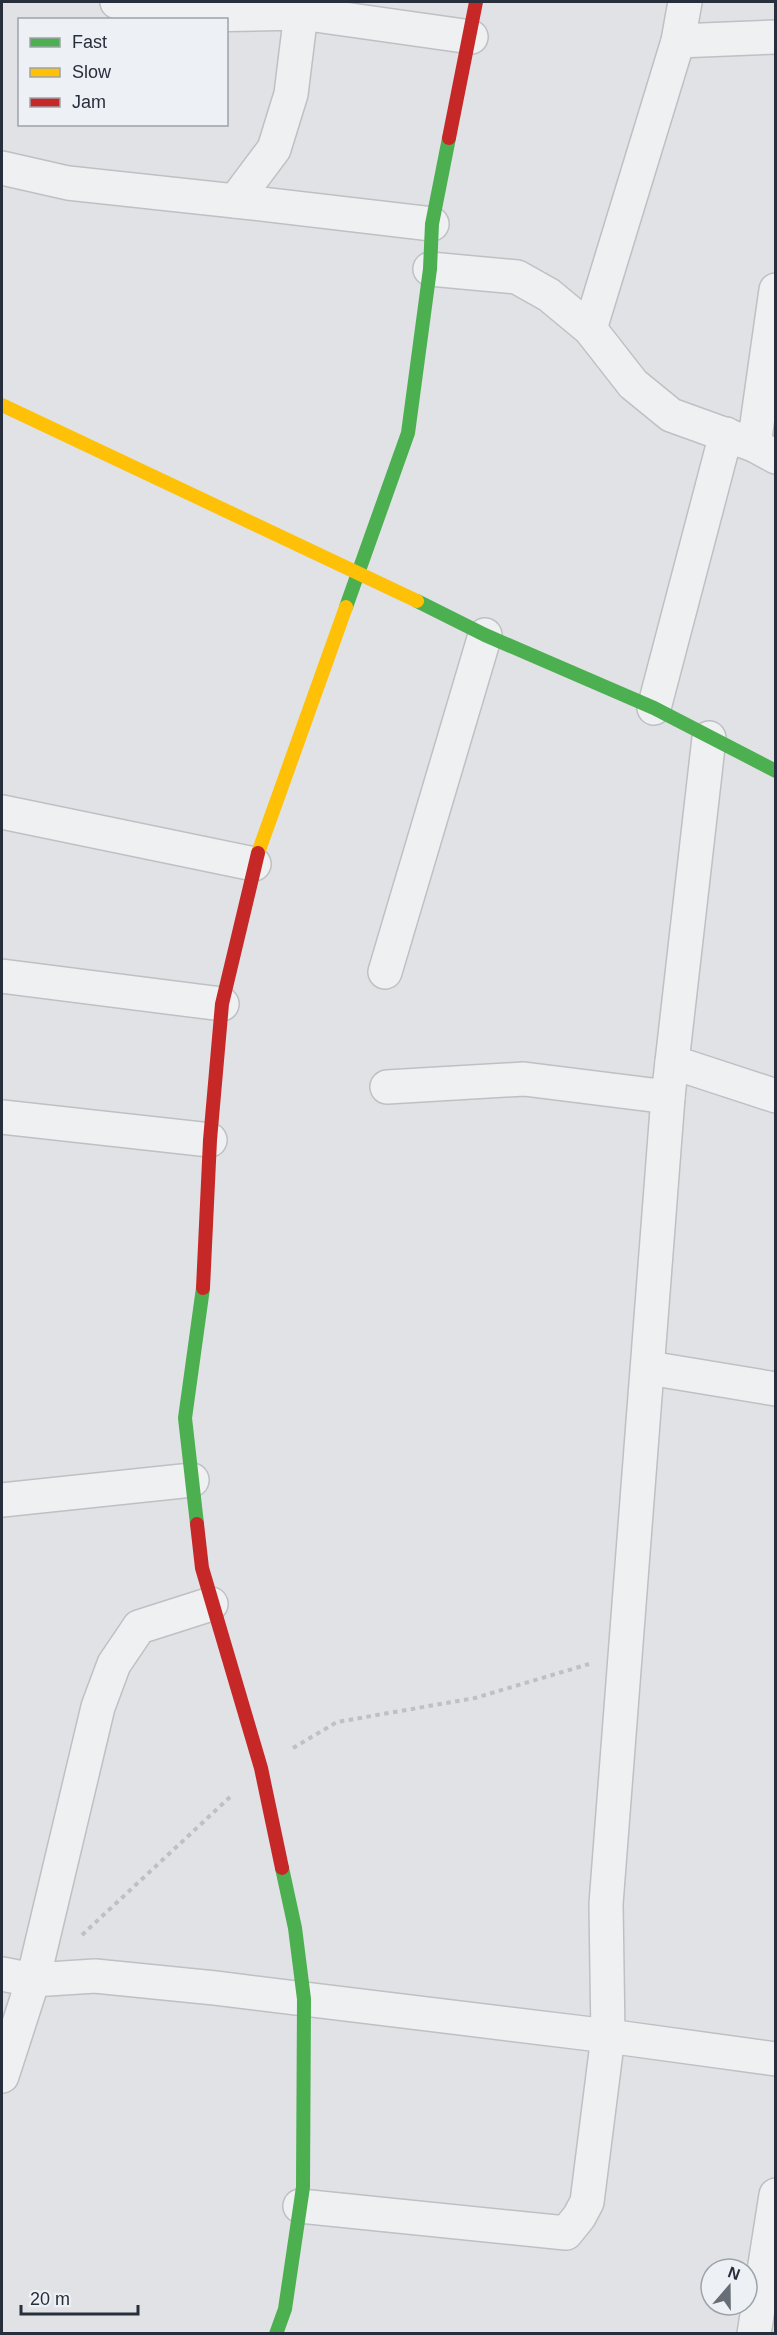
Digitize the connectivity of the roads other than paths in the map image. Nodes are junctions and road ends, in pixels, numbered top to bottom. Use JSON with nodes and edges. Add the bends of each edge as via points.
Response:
{"nodes":[{"id":1,"x":117,"y":2,"type":"edge"},
{"id":2,"x":477,"y":2,"type":"edge"},
{"id":3,"x":685,"y":2,"type":"edge"},
{"id":4,"x":289,"y":8,"type":"edge"},
{"id":5,"x":471,"y":36,"type":"junction"},
{"id":6,"x":776,"y":37,"type":"edge"},
{"id":7,"x":678,"y":41,"type":"junction"},
{"id":8,"x":2,"y":168,"type":"edge"},
{"id":9,"x":236,"y":201,"type":"junction"},
{"id":10,"x":432,"y":224,"type":"junction"},
{"id":11,"x":430,"y":269,"type":"junction"},
{"id":12,"x":776,"y":290,"type":"edge"},
{"id":13,"x":590,"y":329,"type":"junction"},
{"id":14,"x":2,"y":405,"type":"edge"},
{"id":15,"x":752,"y":445,"type":"edge"},
{"id":16,"x":359,"y":572,"type":"junction"},
{"id":17,"x":485,"y":635,"type":"junction"},
{"id":18,"x":654,"y":708,"type":"junction"},
{"id":19,"x":709,"y":738,"type":"junction"},
{"id":20,"x":776,"y":771,"type":"edge"},
{"id":21,"x":2,"y":812,"type":"edge"},
{"id":22,"x":254,"y":864,"type":"junction"},
{"id":23,"x":385,"y":972,"type":"dead end"},
{"id":24,"x":2,"y":976,"type":"edge"},
{"id":25,"x":222,"y":1004,"type":"junction"},
{"id":26,"x":672,"y":1062,"type":"junction"},
{"id":27,"x":387,"y":1088,"type":"dead end"},
{"id":28,"x":776,"y":1096,"type":"edge"},
{"id":29,"x":668,"y":1097,"type":"junction"},
{"id":30,"x":2,"y":1118,"type":"edge"},
{"id":31,"x":210,"y":1140,"type":"junction"},
{"id":32,"x":649,"y":1368,"type":"junction"},
{"id":33,"x":776,"y":1389,"type":"edge"},
{"id":34,"x":192,"y":1480,"type":"junction"},
{"id":35,"x":2,"y":1500,"type":"edge"},
{"id":36,"x":211,"y":1604,"type":"junction"},
{"id":37,"x":17,"y":1977,"type":"edge"},
{"id":38,"x":304,"y":1999,"type":"junction"},
{"id":39,"x":608,"y":2036,"type":"junction"},
{"id":40,"x":776,"y":2060,"type":"edge"},
{"id":41,"x":2,"y":2076,"type":"edge"},
{"id":42,"x":776,"y":2195,"type":"edge"},
{"id":43,"x":300,"y":2206,"type":"junction"},
{"id":44,"x":276,"y":2334,"type":"edge"},
{"id":45,"x":754,"y":2334,"type":"edge"}],
"edges":[{"from":1,"to":4,"type":"street","via":[[200,15]]},
{"from":2,"to":5,"type":"street"},
{"from":3,"to":7,"type":"street"},
{"from":4,"to":5,"type":"street"},
{"from":4,"to":9,"type":"street","via":[[291,94],[274,148]]},
{"from":5,"to":10,"type":"street"},
{"from":6,"to":7,"type":"street"},
{"from":7,"to":13,"type":"street"},
{"from":8,"to":9,"type":"street","via":[[68,183]]},
{"from":9,"to":10,"type":"street"},
{"from":10,"to":11,"type":"street"},
{"from":11,"to":13,"type":"street","via":[[517,277],[549,295]]},
{"from":11,"to":16,"type":"street","via":[[408,434]]},
{"from":12,"to":15,"type":"street"},
{"from":13,"to":15,"type":"street","via":[[633,384],[671,415]]},
{"from":14,"to":16,"type":"street"},
{"from":15,"to":18,"type":"street"},
{"from":16,"to":17,"type":"street"},
{"from":16,"to":22,"type":"street"},
{"from":17,"to":18,"type":"street"},
{"from":17,"to":23,"type":"street"},
{"from":18,"to":19,"type":"street"},
{"from":19,"to":20,"type":"street"},
{"from":19,"to":26,"type":"street"},
{"from":21,"to":22,"type":"street"},
{"from":22,"to":25,"type":"street"},
{"from":24,"to":25,"type":"street"},
{"from":25,"to":31,"type":"street"},
{"from":26,"to":28,"type":"street"},
{"from":26,"to":29,"type":"street"},
{"from":27,"to":29,"type":"street","via":[[524,1079]]},
{"from":29,"to":32,"type":"street"},
{"from":30,"to":31,"type":"street"},
{"from":31,"to":34,"type":"street","via":[[202,1310],[186,1418]]},
{"from":32,"to":33,"type":"street"},
{"from":32,"to":39,"type":"street","via":[[606,1904]]},
{"from":34,"to":35,"type":"street"},
{"from":34,"to":36,"type":"street","via":[[202,1568]]},
{"from":36,"to":37,"type":"street","via":[[139,1627],[114,1664]]},
{"from":36,"to":38,"type":"street","via":[[261,1768],[295,1928]]},
{"from":37,"to":38,"type":"street","via":[[95,1976]]},
{"from":37,"to":41,"type":"street"},
{"from":38,"to":39,"type":"street"},
{"from":38,"to":43,"type":"street"},
{"from":39,"to":40,"type":"street"},
{"from":39,"to":43,"type":"street","via":[[587,2202],[566,2233]]},
{"from":42,"to":45,"type":"street"},
{"from":43,"to":44,"type":"street","via":[[285,2309]]}]}
